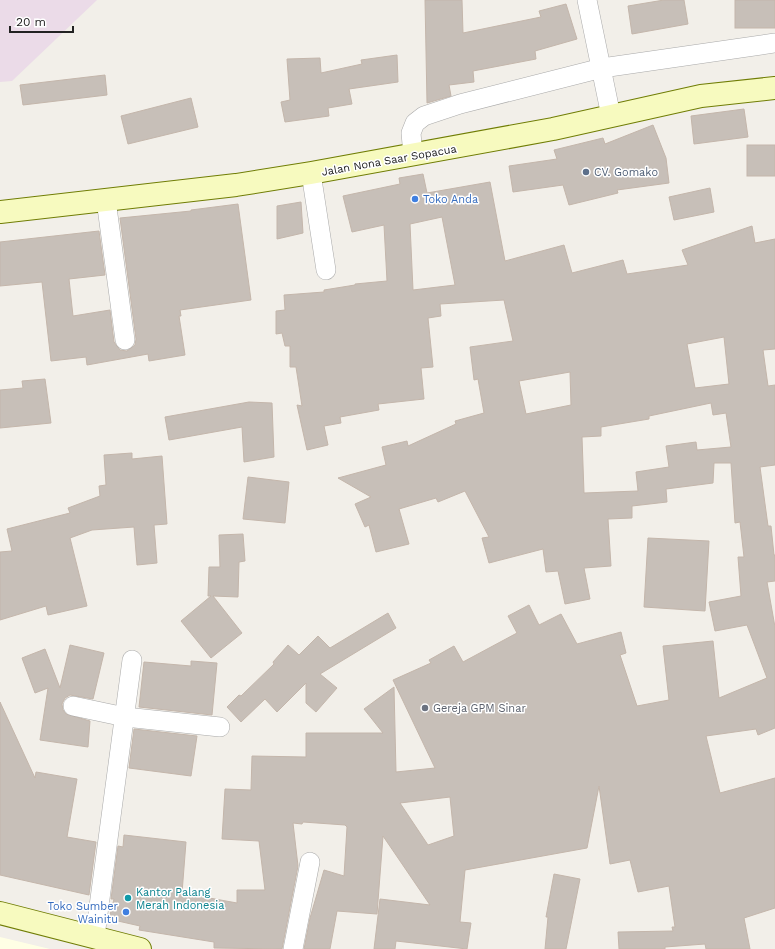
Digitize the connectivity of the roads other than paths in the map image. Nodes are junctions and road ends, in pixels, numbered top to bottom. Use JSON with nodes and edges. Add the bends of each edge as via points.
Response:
{"nodes":[{"id":1,"x":587,"y":0,"type":"edge"},
{"id":2,"x":775,"y":43,"type":"edge"},
{"id":3,"x":602,"y":68,"type":"junction"},
{"id":4,"x":775,"y":88,"type":"edge"},
{"id":5,"x":611,"y":116,"type":"junction"},
{"id":6,"x":413,"y":155,"type":"junction"},
{"id":7,"x":311,"y":174,"type":"junction"},
{"id":8,"x":106,"y":200,"type":"junction"},
{"id":9,"x":0,"y":212,"type":"edge"},
{"id":10,"x":326,"y":270,"type":"dead end"},
{"id":11,"x":125,"y":340,"type":"dead end"},
{"id":12,"x":132,"y":660,"type":"dead end"},
{"id":13,"x":73,"y":706,"type":"dead end"},
{"id":14,"x":125,"y":717,"type":"junction"},
{"id":15,"x":220,"y":727,"type":"dead end"},
{"id":16,"x":310,"y":862,"type":"dead end"},
{"id":17,"x":0,"y":913,"type":"edge"},
{"id":18,"x":95,"y":936,"type":"junction"},
{"id":19,"x":140,"y":949,"type":"edge"},
{"id":20,"x":294,"y":949,"type":"edge"}],
"edges":[{"from":1,"to":3,"type":"street"},
{"from":2,"to":3,"type":"street"},
{"from":3,"to":5,"type":"street"},
{"from":3,"to":6,"type":"street","via":[[460,104],[424,116],[416,123],[411,133]]},
{"from":4,"to":5,"type":"main road","name":"Jalan Nona Saar Sopacua","via":[[702,96]]},
{"from":5,"to":6,"type":"main road","name":"Jalan Nona Saar Sopacua","via":[[471,146]]},
{"from":6,"to":7,"type":"main road","name":"Jalan Nona Saar Sopacua"},
{"from":7,"to":8,"type":"main road","name":"Jalan Nona Saar Sopacua"},
{"from":7,"to":10,"type":"street"},
{"from":8,"to":9,"type":"main road","name":"Jalan Nona Saar Sopacua"},
{"from":8,"to":11,"type":"street"},
{"from":12,"to":14,"type":"street"},
{"from":13,"to":14,"type":"street"},
{"from":14,"to":15,"type":"street"},
{"from":14,"to":18,"type":"street"},
{"from":16,"to":20,"type":"street"},
{"from":17,"to":18,"type":"main road"},
{"from":18,"to":19,"type":"main road"}]}
